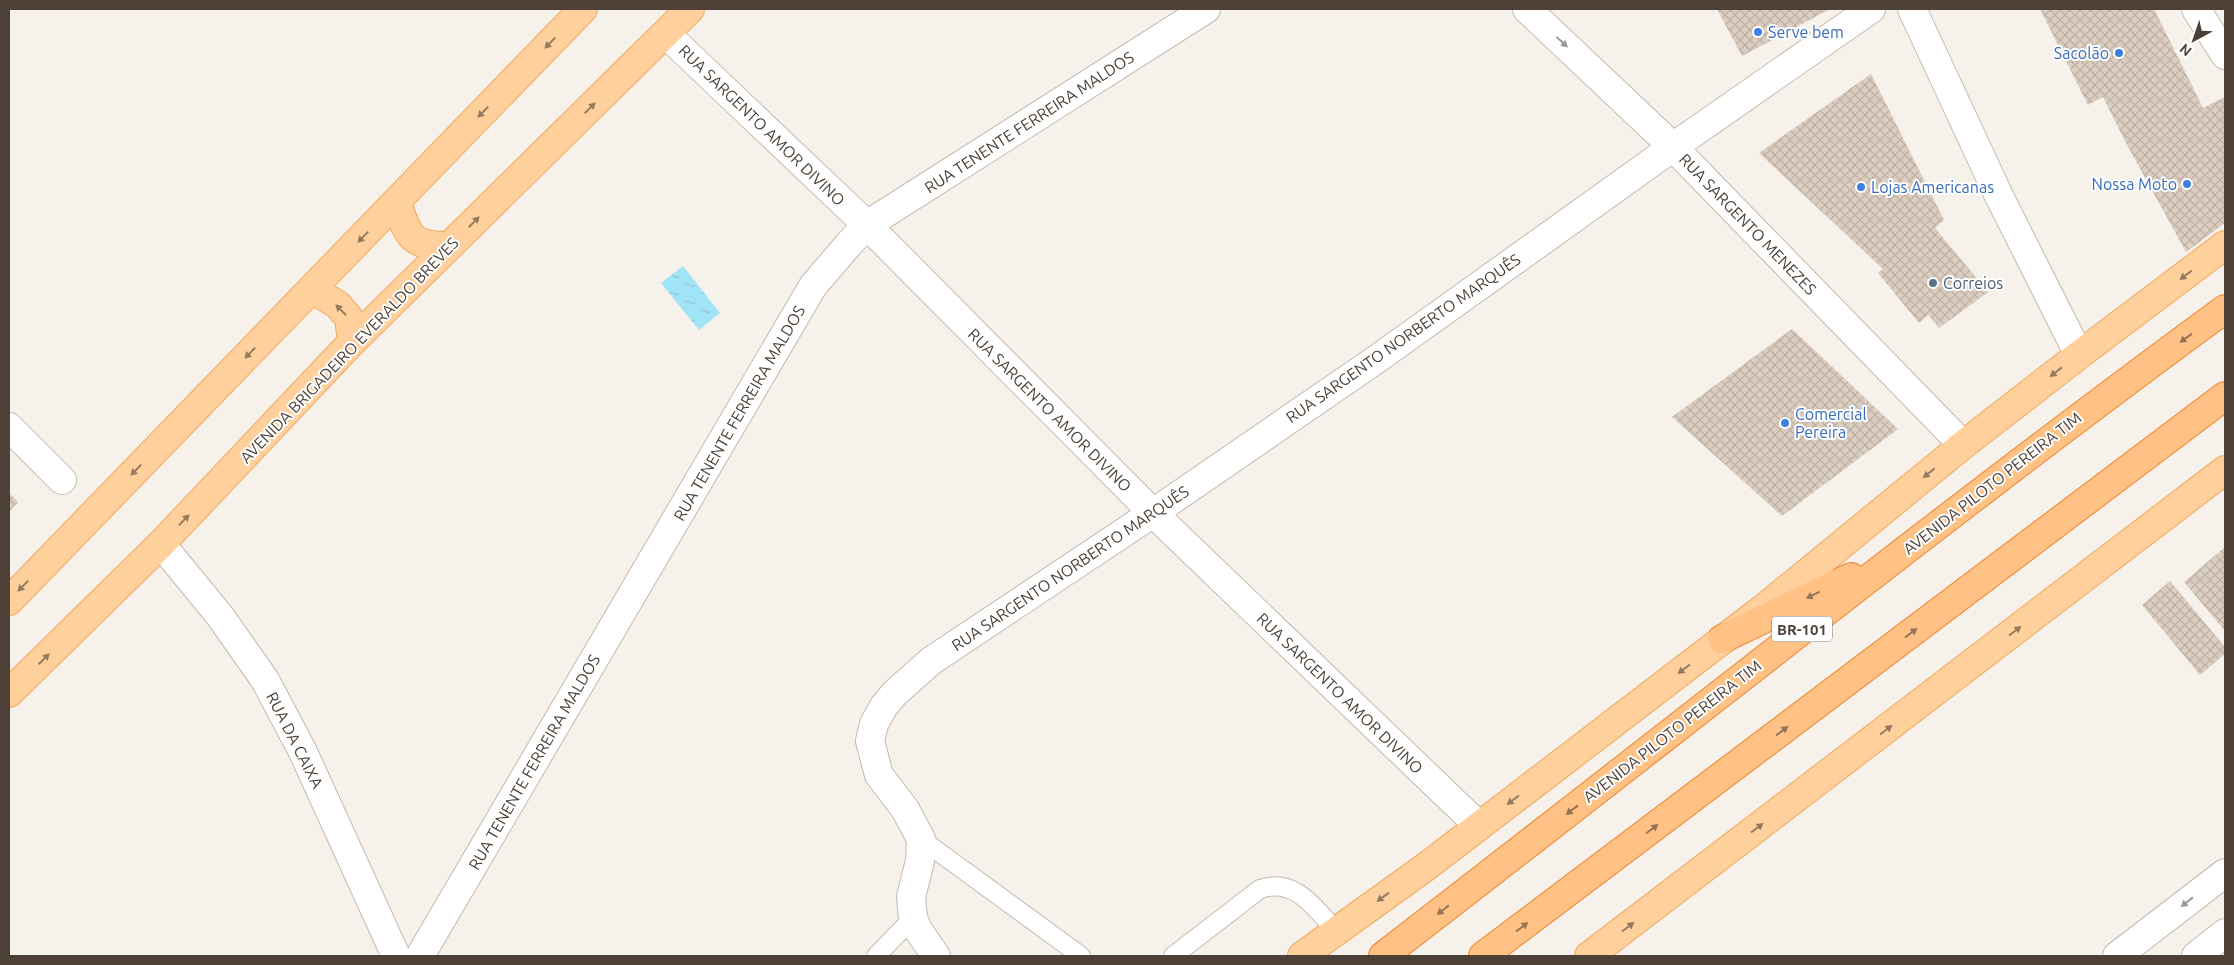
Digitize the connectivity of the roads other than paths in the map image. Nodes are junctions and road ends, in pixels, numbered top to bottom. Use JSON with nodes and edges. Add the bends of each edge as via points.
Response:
{"nodes":[{"id":1,"x":583,"y":9,"type":"edge"},
{"id":2,"x":690,"y":9,"type":"edge"},
{"id":3,"x":1206,"y":9,"type":"edge"},
{"id":4,"x":1527,"y":9,"type":"edge"},
{"id":5,"x":1871,"y":9,"type":"edge"},
{"id":6,"x":1912,"y":9,"type":"edge"},
{"id":7,"x":2196,"y":9,"type":"edge"},
{"id":8,"x":666,"y":34,"type":"junction"},
{"id":9,"x":2225,"y":56,"type":"edge"},
{"id":10,"x":1673,"y":147,"type":"junction"},
{"id":11,"x":397,"y":202,"type":"junction"},
{"id":12,"x":867,"y":225,"type":"junction"},
{"id":13,"x":2225,"y":245,"type":"edge"},
{"id":14,"x":450,"y":246,"type":"junction"},
{"id":15,"x":312,"y":289,"type":"junction"},
{"id":16,"x":2225,"y":309,"type":"edge"},
{"id":17,"x":352,"y":342,"type":"junction"},
{"id":18,"x":2079,"y":355,"type":"junction"},
{"id":19,"x":2225,"y":396,"type":"edge"},
{"id":20,"x":9,"y":427,"type":"edge"},
{"id":21,"x":1963,"y":445,"type":"junction"},
{"id":22,"x":2225,"y":470,"type":"edge"},
{"id":23,"x":62,"y":480,"type":"dead end"},
{"id":24,"x":1152,"y":512,"type":"junction"},
{"id":25,"x":160,"y":544,"type":"junction"},
{"id":26,"x":1904,"y":551,"type":"junction"},
{"id":27,"x":9,"y":600,"type":"edge"},
{"id":28,"x":1722,"y":639,"type":"junction"},
{"id":29,"x":9,"y":693,"type":"edge"},
{"id":30,"x":1479,"y":826,"type":"junction"},
{"id":31,"x":921,"y":839,"type":"junction"},
{"id":32,"x":2225,"y":873,"type":"edge"},
{"id":33,"x":913,"y":918,"type":"junction"},
{"id":34,"x":1336,"y":931,"type":"junction"},
{"id":35,"x":2225,"y":933,"type":"edge"},
{"id":36,"x":396,"y":956,"type":"edge"},
{"id":37,"x":420,"y":956,"type":"edge"},
{"id":38,"x":876,"y":956,"type":"edge"},
{"id":39,"x":936,"y":956,"type":"edge"},
{"id":40,"x":1081,"y":956,"type":"edge"},
{"id":41,"x":1173,"y":956,"type":"edge"},
{"id":42,"x":1302,"y":956,"type":"edge"},
{"id":43,"x":1383,"y":956,"type":"edge"},
{"id":44,"x":1483,"y":956,"type":"edge"},
{"id":45,"x":1589,"y":956,"type":"edge"},
{"id":46,"x":2117,"y":956,"type":"edge"},
{"id":47,"x":2196,"y":956,"type":"edge"}],
"edges":[{"from":1,"to":11,"type":"main road","one_way":true},
{"from":2,"to":8,"type":"main road","name":"AVENIDA BRIGADEIRO EVERALDO BREVES"},
{"from":3,"to":12,"type":"street","name":"RUA TENENTE FERREIRA MALDOS"},
{"from":4,"to":10,"type":"street","name":"RUA SARGENTO MENEZES","one_way":true},
{"from":5,"to":10,"type":"street","name":"RUA SARGENTO NORBERTO MARQUÊS"},
{"from":6,"to":18,"type":"street","via":[[1999,196]]},
{"from":7,"to":9,"type":"street"},
{"from":8,"to":12,"type":"street","name":"RUA SARGENTO AMOR DIVINO"},
{"from":14,"to":8,"type":"main road","name":"AVENIDA BRIGADEIRO EVERALDO BREVES","one_way":true},
{"from":10,"to":21,"type":"street","name":"RUA SARGENTO MENEZES"},
{"from":10,"to":24,"type":"street","name":"RUA SARGENTO NORBERTO MARQUÊS","via":[[1377,359]]},
{"from":11,"to":14,"type":"main road","via":[[406,230],[414,239],[429,246]]},
{"from":11,"to":15,"type":"main road","one_way":true},
{"from":12,"to":24,"type":"street","name":"RUA SARGENTO AMOR DIVINO"},
{"from":12,"to":37,"type":"street","name":"RUA TENENTE FERREIRA MALDOS","via":[[814,286]]},
{"from":13,"to":18,"type":"main road","one_way":true},
{"from":14,"to":17,"type":"main road","name":"AVENIDA BRIGADEIRO EVERALDO BREVES"},
{"from":17,"to":15,"type":"main road","one_way":true,"via":[[349,318],[338,305]]},
{"from":15,"to":27,"type":"main road","one_way":true},
{"from":16,"to":26,"type":"highway","name":"AVENIDA PILOTO PEREIRA TIM","number":"BR-101","one_way":true},
{"from":25,"to":17,"type":"main road","name":"AVENIDA BRIGADEIRO EVERALDO BREVES","one_way":true},
{"from":18,"to":21,"type":"main road","one_way":true},
{"from":44,"to":19,"type":"highway","one_way":true},
{"from":20,"to":23,"type":"street"},
{"from":21,"to":28,"type":"main road","one_way":true},
{"from":45,"to":22,"type":"main road","one_way":true},
{"from":24,"to":30,"type":"street","name":"RUA SARGENTO AMOR DIVINO"},
{"from":24,"to":31,"type":"street","name":"RUA SARGENTO NORBERTO MARQUÊS","via":[[931,661],[884,706],[874,724],[870,741],[879,775],[905,809]]},
{"from":29,"to":25,"type":"main road","name":"AVENIDA BRIGADEIRO EVERALDO BREVES","one_way":true},
{"from":25,"to":36,"type":"street","name":"RUA DA CAIXA","via":[[220,616],[265,680],[303,752]]},
{"from":26,"to":28,"type":"highway","one_way":true},
{"from":26,"to":43,"type":"highway","name":"AVENIDA PILOTO PEREIRA TIM","number":"BR-101","one_way":true},
{"from":28,"to":30,"type":"main road","one_way":true},
{"from":30,"to":34,"type":"main road","one_way":true},
{"from":31,"to":33,"type":"street","via":[[920,861],[911,898]]},
{"from":31,"to":40,"type":"lane"},
{"from":32,"to":46,"type":"street","one_way":true},
{"from":33,"to":38,"type":"lane"},
{"from":33,"to":39,"type":"street"},
{"from":34,"to":41,"type":"lane","via":[[1301,895],[1274,884],[1260,889]]},
{"from":34,"to":42,"type":"main road"},
{"from":35,"to":47,"type":"street"}]}
